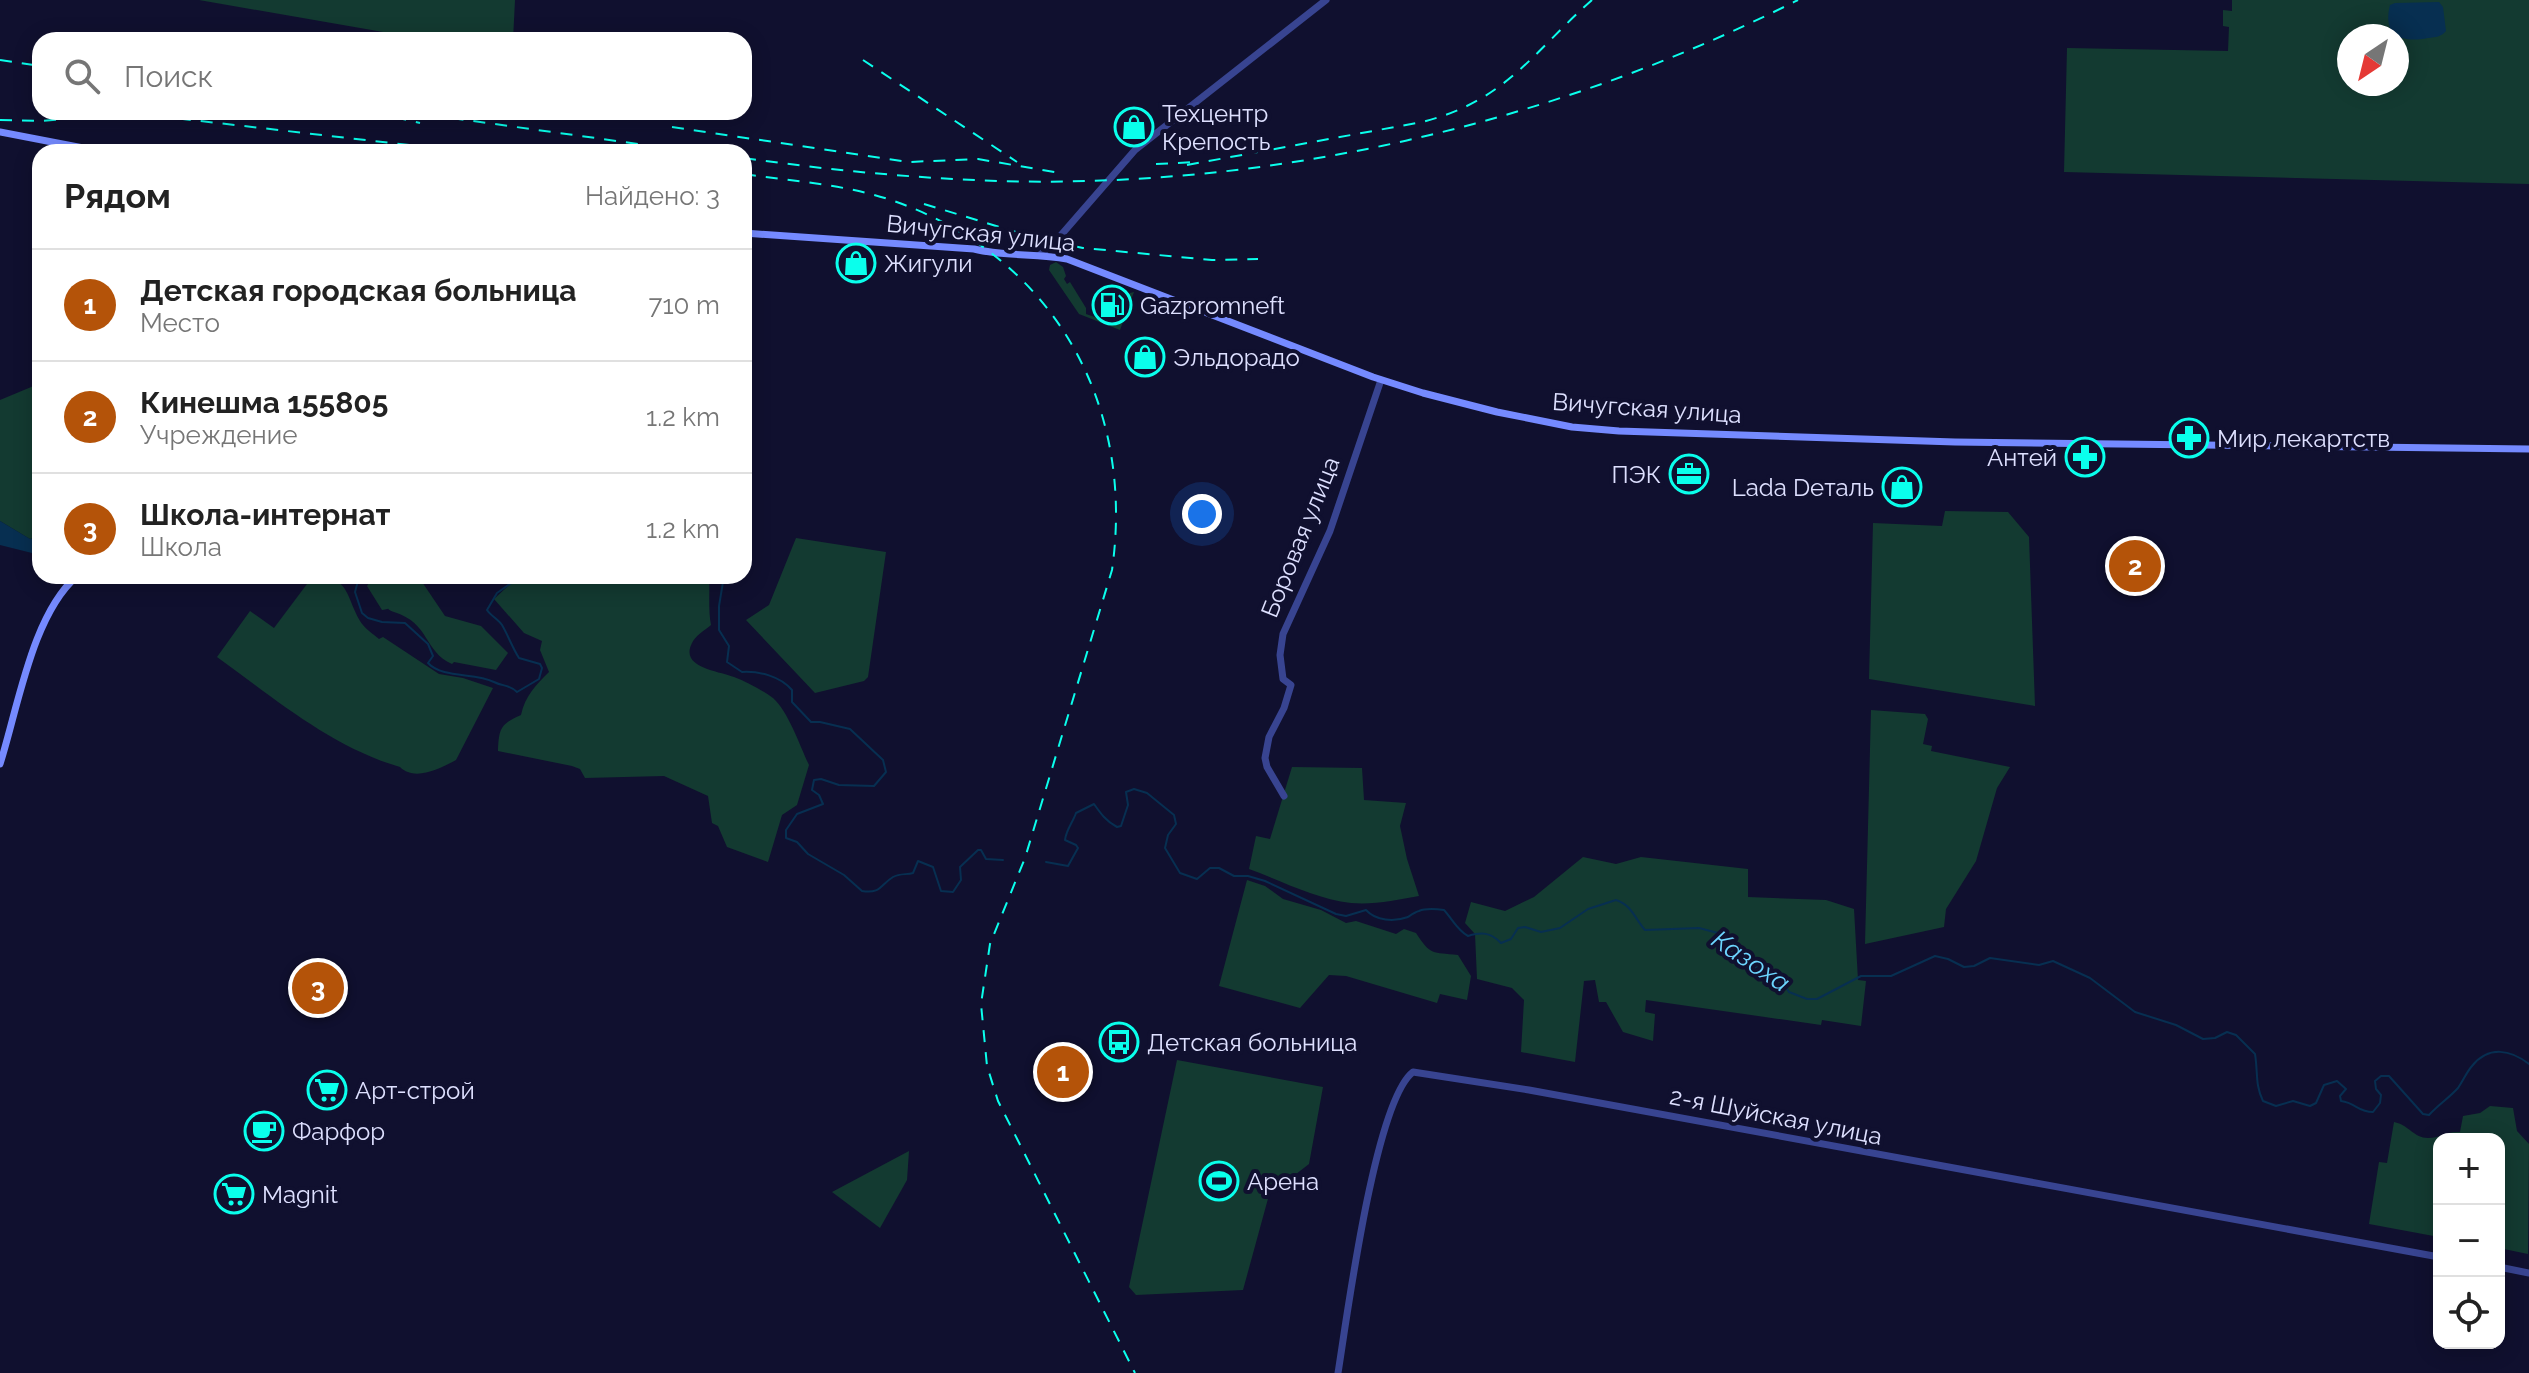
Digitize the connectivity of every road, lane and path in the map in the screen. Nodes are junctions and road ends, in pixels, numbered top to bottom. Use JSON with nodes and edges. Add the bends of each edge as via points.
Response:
{"nodes":[{"id":1,"x":1326,"y":0,"type":"edge"},
{"id":2,"x":0,"y":132,"type":"edge"},
{"id":3,"x":62,"y":144,"type":"edge"},
{"id":4,"x":752,"y":234,"type":"edge"},
{"id":5,"x":1040,"y":255,"type":"junction"},
{"id":6,"x":1381,"y":380,"type":"junction"},
{"id":7,"x":2529,"y":449,"type":"edge"},
{"id":8,"x":70,"y":584,"type":"edge"},
{"id":9,"x":0,"y":764,"type":"edge"},
{"id":10,"x":1284,"y":796,"type":"dead end"},
{"id":11,"x":2433,"y":1256,"type":"edge"},
{"id":12,"x":2505,"y":1268,"type":"edge"},
{"id":13,"x":2529,"y":1273,"type":"edge"},
{"id":14,"x":1338,"y":1373,"type":"edge"}],
"edges":[{"from":1,"to":5,"type":"street","via":[[1135,150]]},
{"from":2,"to":3,"type":"main road"},
{"from":4,"to":5,"type":"main road","name":"Вичугская улица"},
{"from":5,"to":6,"type":"main road","name":"Вичугская улица","via":[[1091,267]]},
{"from":6,"to":7,"type":"main road","name":"Вичугская улица","via":[[1497,412],[1619,431],[1955,442]]},
{"from":6,"to":10,"type":"street","name":"Боровая улица","via":[[1330,531],[1283,634],[1283,679],[1291,685],[1265,758]]},
{"from":8,"to":9,"type":"main road","via":[[40,629]]},
{"from":11,"to":14,"type":"street","name":"2-я Шуйская улица","via":[[1413,1072],[1396,1096],[1379,1150]]},
{"from":12,"to":13,"type":"street"}]}
